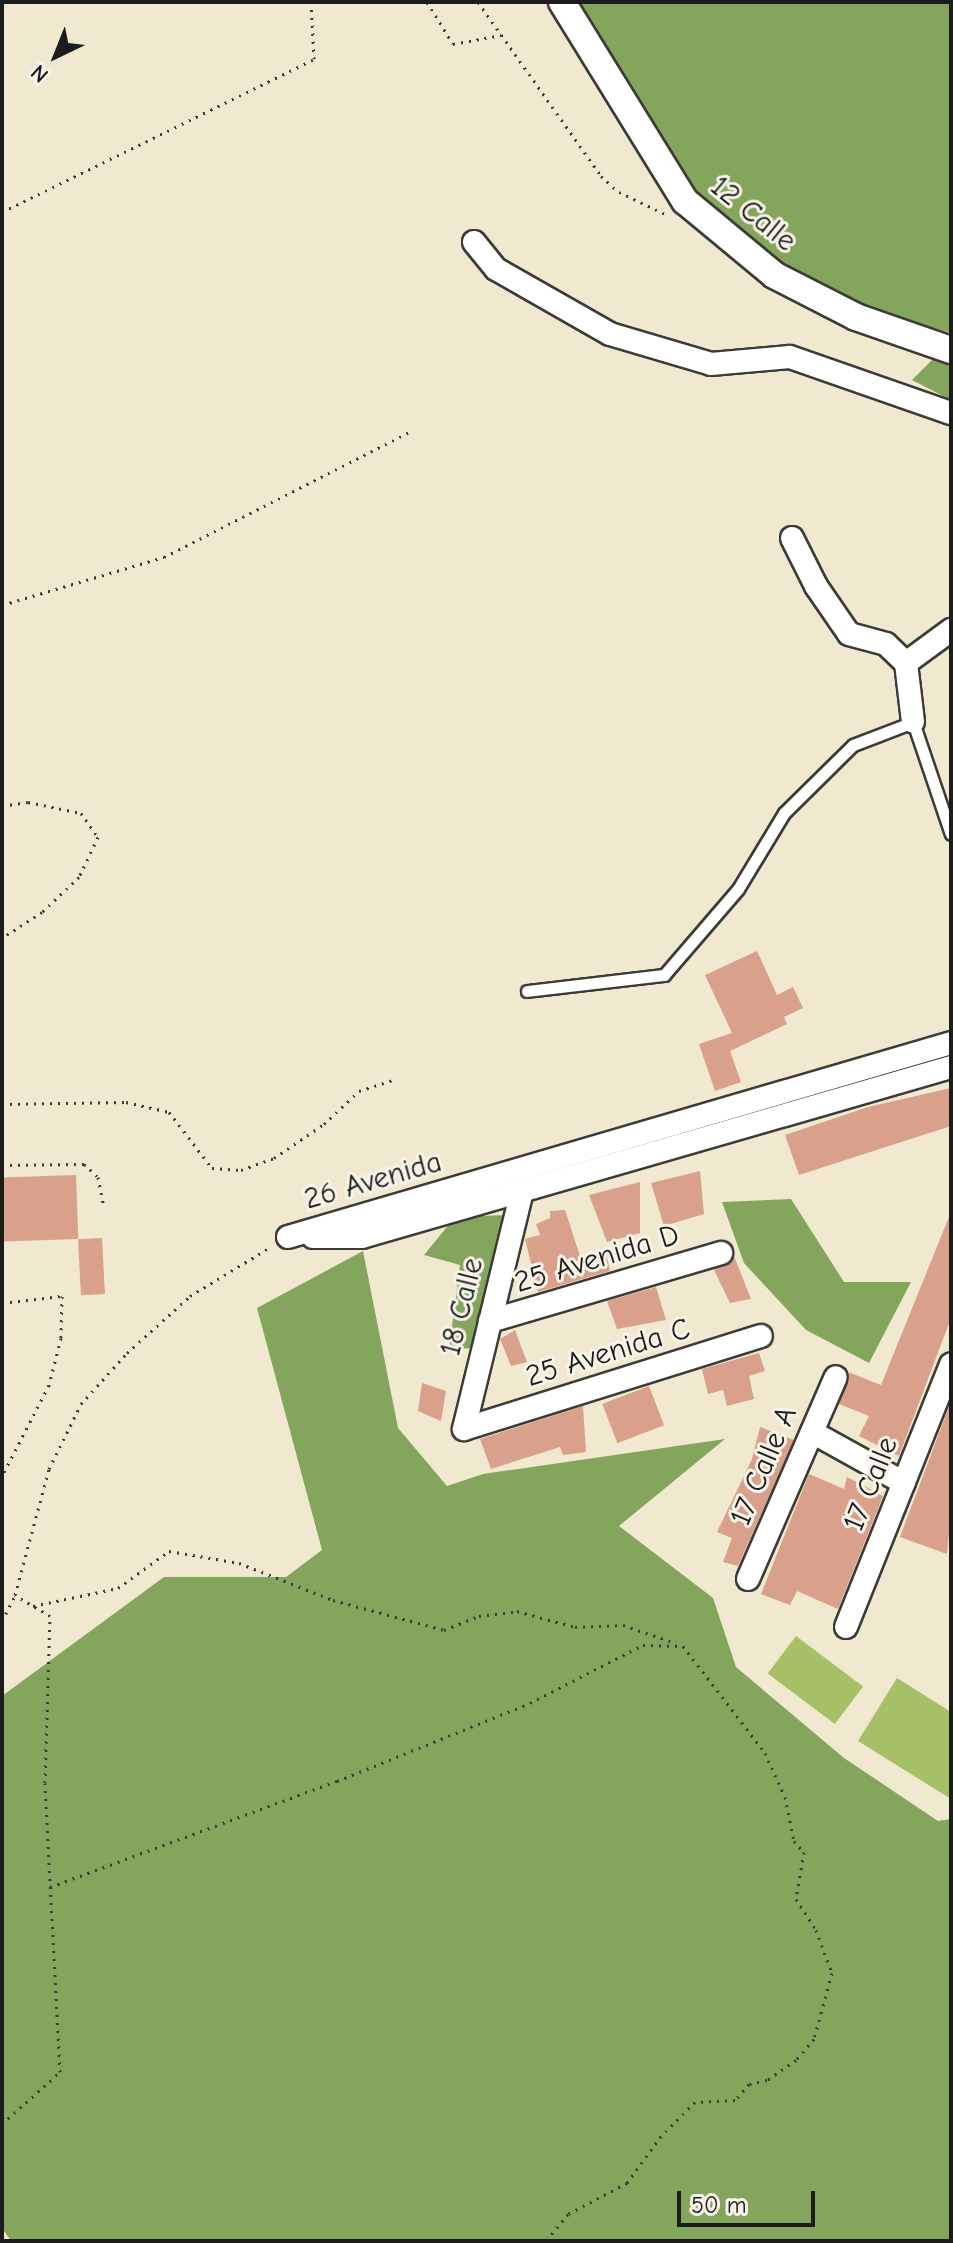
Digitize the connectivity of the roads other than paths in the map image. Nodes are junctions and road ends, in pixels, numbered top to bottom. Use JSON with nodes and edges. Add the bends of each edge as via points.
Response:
{"nodes":[{"id":1,"x":562,"y":2,"type":"edge"},
{"id":2,"x":474,"y":242,"type":"dead end"},
{"id":3,"x":951,"y":350,"type":"edge"},
{"id":4,"x":951,"y":413,"type":"edge"},
{"id":5,"x":792,"y":538,"type":"dead end"},
{"id":6,"x":951,"y":630,"type":"edge"},
{"id":7,"x":906,"y":663,"type":"junction"},
{"id":8,"x":913,"y":722,"type":"junction"},
{"id":9,"x":951,"y":834,"type":"edge"},
{"id":10,"x":527,"y":991,"type":"dead end"},
{"id":11,"x":951,"y":1043,"type":"edge"},
{"id":12,"x":951,"y":1067,"type":"edge"},
{"id":13,"x":522,"y":1191,"type":"junction"},
{"id":14,"x":721,"y":1253,"type":"dead end"},
{"id":15,"x":490,"y":1321,"type":"junction"},
{"id":16,"x":761,"y":1336,"type":"dead end"},
{"id":17,"x":951,"y":1364,"type":"edge"},
{"id":18,"x":836,"y":1377,"type":"dead end"},
{"id":19,"x":473,"y":1426,"type":"joint"},
{"id":20,"x":812,"y":1432,"type":"junction"},
{"id":21,"x":904,"y":1483,"type":"junction"},
{"id":22,"x":748,"y":1579,"type":"dead end"},
{"id":23,"x":846,"y":1627,"type":"dead end"}],
"edges":[{"from":1,"to":3,"type":"street","name":"12 Calle","via":[[685,201],[774,275],[856,317]]},
{"from":2,"to":4,"type":"street","via":[[496,269],[610,334],[711,364],[790,357]]},
{"from":5,"to":7,"type":"street","via":[[849,634],[886,644]]},
{"from":6,"to":7,"type":"street"},
{"from":7,"to":8,"type":"street"},
{"from":8,"to":9,"type":"lane"},
{"from":8,"to":10,"type":"lane","via":[[853,745],[784,813],[738,889],[664,975]]},
{"from":11,"to":13,"type":"street","name":"26 Avenida","via":[[288,1237],[362,1237]]},
{"from":12,"to":13,"type":"street","name":"26 Avenida"},
{"from":13,"to":15,"type":"street","name":"18 Calle"},
{"from":14,"to":15,"type":"street","name":"25 Avenida D"},
{"from":15,"to":19,"type":"street","name":"18 Calle","via":[[464,1429]]},
{"from":16,"to":19,"type":"street","name":"25 Avenida C"},
{"from":17,"to":21,"type":"street","name":"17 Calle"},
{"from":18,"to":20,"type":"street","name":"17 Calle A"},
{"from":20,"to":21,"type":"street"},
{"from":20,"to":22,"type":"street","name":"17 Calle A"},
{"from":21,"to":23,"type":"street","name":"17 Calle"}]}
